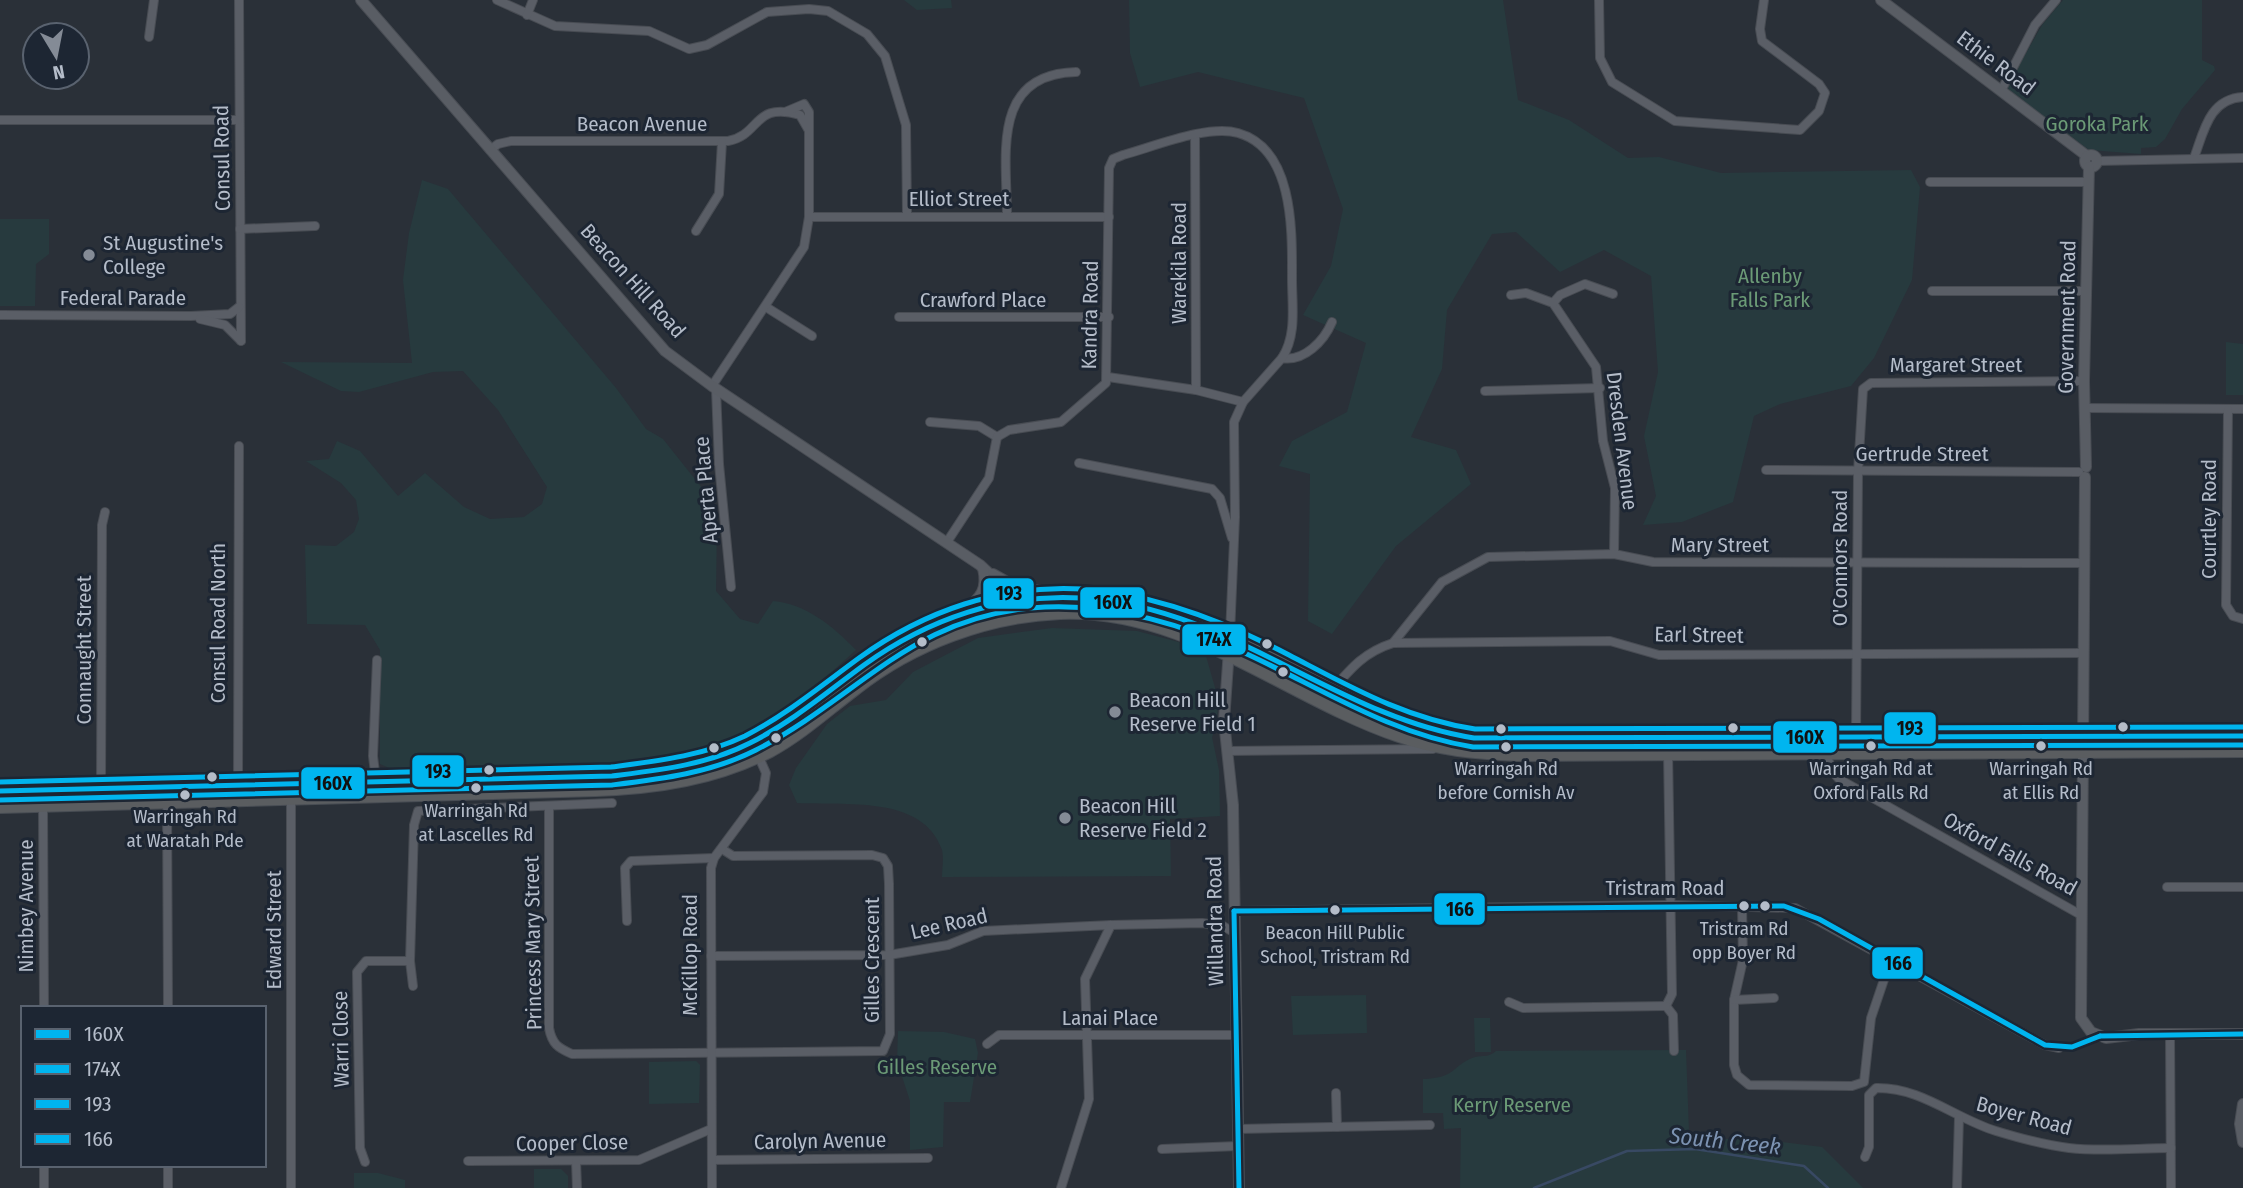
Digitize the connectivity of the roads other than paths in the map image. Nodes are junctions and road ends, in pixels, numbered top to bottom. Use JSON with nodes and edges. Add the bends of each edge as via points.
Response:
{"nodes":[{"id":1,"x":154,"y":0,"type":"edge"},
{"id":2,"x":239,"y":0,"type":"edge"},
{"id":3,"x":361,"y":0,"type":"edge"},
{"id":4,"x":497,"y":0,"type":"edge"},
{"id":5,"x":533,"y":0,"type":"edge"},
{"id":6,"x":1599,"y":0,"type":"edge"},
{"id":7,"x":1764,"y":0,"type":"edge"},
{"id":8,"x":1881,"y":0,"type":"edge"},
{"id":9,"x":2056,"y":0,"type":"edge"},
{"id":10,"x":527,"y":15,"type":"junction"},
{"id":11,"x":149,"y":37,"type":"dead end"},
{"id":12,"x":1076,"y":72,"type":"dead end"},
{"id":13,"x":2001,"y":91,"type":"junction"},
{"id":14,"x":2243,"y":97,"type":"edge"},
{"id":15,"x":0,"y":120,"type":"edge"},
{"id":16,"x":238,"y":120,"type":"junction"},
{"id":17,"x":1195,"y":135,"type":"junction"},
{"id":18,"x":722,"y":142,"type":"junction"},
{"id":19,"x":490,"y":150,"type":"junction"},
{"id":20,"x":2194,"y":158,"type":"junction"},
{"id":21,"x":2243,"y":158,"type":"edge"},
{"id":22,"x":2091,"y":161,"type":"junction"},
{"id":23,"x":1930,"y":182,"type":"dead end"},
{"id":24,"x":2087,"y":182,"type":"junction"},
{"id":25,"x":907,"y":216,"type":"junction"},
{"id":26,"x":1007,"y":216,"type":"junction"},
{"id":27,"x":809,"y":217,"type":"junction"},
{"id":28,"x":1109,"y":217,"type":"junction"},
{"id":29,"x":315,"y":226,"type":"dead end"},
{"id":30,"x":240,"y":229,"type":"junction"},
{"id":31,"x":696,"y":231,"type":"dead end"},
{"id":32,"x":1932,"y":291,"type":"dead end"},
{"id":33,"x":2087,"y":291,"type":"junction"},
{"id":34,"x":1612,"y":294,"type":"dead end"},
{"id":35,"x":1511,"y":295,"type":"dead end"},
{"id":36,"x":1553,"y":303,"type":"junction"},
{"id":37,"x":240,"y":304,"type":"junction"},
{"id":38,"x":766,"y":307,"type":"junction"},
{"id":39,"x":0,"y":315,"type":"edge"},
{"id":40,"x":191,"y":316,"type":"junction"},
{"id":41,"x":899,"y":317,"type":"dead end"},
{"id":42,"x":1109,"y":317,"type":"junction"},
{"id":43,"x":1332,"y":322,"type":"dead end"},
{"id":44,"x":812,"y":336,"type":"dead end"},
{"id":45,"x":1282,"y":358,"type":"junction"},
{"id":46,"x":1108,"y":377,"type":"junction"},
{"id":47,"x":2084,"y":381,"type":"junction"},
{"id":48,"x":1871,"y":383,"type":"joint"},
{"id":49,"x":714,"y":388,"type":"junction"},
{"id":50,"x":1600,"y":388,"type":"junction"},
{"id":51,"x":1196,"y":390,"type":"junction"},
{"id":52,"x":1485,"y":391,"type":"dead end"},
{"id":53,"x":1243,"y":402,"type":"junction"},
{"id":54,"x":2085,"y":408,"type":"junction"},
{"id":55,"x":2228,"y":410,"type":"junction"},
{"id":56,"x":2243,"y":410,"type":"edge"},
{"id":57,"x":930,"y":422,"type":"dead end"},
{"id":58,"x":997,"y":437,"type":"junction"},
{"id":59,"x":239,"y":446,"type":"dead end"},
{"id":60,"x":1079,"y":463,"type":"dead end"},
{"id":61,"x":1766,"y":470,"type":"dead end"},
{"id":62,"x":1858,"y":472,"type":"junction"},
{"id":63,"x":2083,"y":472,"type":"junction"},
{"id":64,"x":104,"y":512,"type":"dead end"},
{"id":65,"x":1233,"y":541,"type":"junction"},
{"id":66,"x":947,"y":542,"type":"junction"},
{"id":67,"x":1614,"y":554,"type":"junction"},
{"id":68,"x":1857,"y":563,"type":"junction"},
{"id":69,"x":2085,"y":563,"type":"junction"},
{"id":70,"x":987,"y":570,"type":"junction"},
{"id":71,"x":731,"y":587,"type":"dead end"},
{"id":72,"x":1070,"y":598,"type":"junction"},
{"id":73,"x":1003,"y":603,"type":"junction"},
{"id":74,"x":959,"y":615,"type":"junction"},
{"id":75,"x":1005,"y":619,"type":"junction"},
{"id":76,"x":2243,"y":619,"type":"edge"},
{"id":77,"x":1230,"y":635,"type":"junction"},
{"id":78,"x":1394,"y":643,"type":"junction"},
{"id":79,"x":1857,"y":653,"type":"junction"},
{"id":80,"x":2084,"y":653,"type":"junction"},
{"id":81,"x":1229,"y":654,"type":"junction"},
{"id":82,"x":377,"y":660,"type":"dead end"},
{"id":83,"x":1333,"y":689,"type":"junction"},
{"id":84,"x":2243,"y":736,"type":"edge"},
{"id":85,"x":1856,"y":737,"type":"junction"},
{"id":86,"x":2083,"y":743,"type":"junction"},
{"id":87,"x":1453,"y":748,"type":"junction"},
{"id":88,"x":755,"y":749,"type":"junction"},
{"id":89,"x":2243,"y":750,"type":"edge"},
{"id":90,"x":1227,"y":751,"type":"junction"},
{"id":91,"x":1824,"y":751,"type":"junction"},
{"id":92,"x":1668,"y":752,"type":"junction"},
{"id":93,"x":376,"y":781,"type":"junction"},
{"id":94,"x":102,"y":789,"type":"junction"},
{"id":95,"x":0,"y":792,"type":"edge"},
{"id":96,"x":238,"y":792,"type":"junction"},
{"id":97,"x":456,"y":793,"type":"junction"},
{"id":98,"x":167,"y":794,"type":"junction"},
{"id":99,"x":291,"y":798,"type":"junction"},
{"id":100,"x":612,"y":803,"type":"dead end"},
{"id":101,"x":43,"y":805,"type":"junction"},
{"id":102,"x":0,"y":806,"type":"edge"},
{"id":103,"x":549,"y":806,"type":"junction"},
{"id":104,"x":456,"y":809,"type":"junction"},
{"id":105,"x":722,"y":849,"type":"junction"},
{"id":106,"x":714,"y":858,"type":"junction"},
{"id":107,"x":2167,"y":887,"type":"dead end"},
{"id":108,"x":2243,"y":887,"type":"edge"},
{"id":109,"x":1671,"y":905,"type":"junction"},
{"id":110,"x":1742,"y":905,"type":"junction"},
{"id":111,"x":1234,"y":911,"type":"junction"},
{"id":112,"x":2081,"y":915,"type":"junction"},
{"id":113,"x":627,"y":921,"type":"dead end"},
{"id":114,"x":1111,"y":925,"type":"junction"},
{"id":115,"x":1235,"y":933,"type":"junction"},
{"id":116,"x":889,"y":955,"type":"junction"},
{"id":117,"x":711,"y":956,"type":"junction"},
{"id":118,"x":1891,"y":958,"type":"junction"},
{"id":119,"x":410,"y":961,"type":"junction"},
{"id":120,"x":413,"y":986,"type":"dead end"},
{"id":121,"x":1774,"y":998,"type":"dead end"},
{"id":122,"x":1734,"y":1000,"type":"junction"},
{"id":123,"x":1509,"y":1002,"type":"dead end"},
{"id":124,"x":44,"y":1006,"type":"edge"},
{"id":125,"x":168,"y":1006,"type":"edge"},
{"id":126,"x":1666,"y":1006,"type":"junction"},
{"id":127,"x":2170,"y":1034,"type":"junction"},
{"id":128,"x":2243,"y":1034,"type":"edge"},
{"id":129,"x":1236,"y":1035,"type":"junction"},
{"id":130,"x":1087,"y":1037,"type":"junction"},
{"id":131,"x":988,"y":1044,"type":"dead end"},
{"id":132,"x":2059,"y":1048,"type":"dead end"},
{"id":133,"x":1674,"y":1051,"type":"dead end"},
{"id":134,"x":711,"y":1054,"type":"junction"},
{"id":135,"x":1336,"y":1093,"type":"dead end"},
{"id":136,"x":2243,"y":1104,"type":"edge"},
{"id":137,"x":1959,"y":1117,"type":"junction"},
{"id":138,"x":1430,"y":1125,"type":"dead end"},
{"id":139,"x":1337,"y":1126,"type":"junction"},
{"id":140,"x":712,"y":1129,"type":"junction"},
{"id":141,"x":1238,"y":1129,"type":"junction"},
{"id":142,"x":2243,"y":1142,"type":"edge"},
{"id":143,"x":1238,"y":1146,"type":"junction"},
{"id":144,"x":2171,"y":1148,"type":"junction"},
{"id":145,"x":1162,"y":1149,"type":"dead end"},
{"id":146,"x":1865,"y":1157,"type":"dead end"},
{"id":147,"x":928,"y":1158,"type":"dead end"},
{"id":148,"x":712,"y":1160,"type":"junction"},
{"id":149,"x":468,"y":1161,"type":"dead end"},
{"id":150,"x":576,"y":1161,"type":"junction"},
{"id":151,"x":365,"y":1162,"type":"dead end"},
{"id":152,"x":44,"y":1167,"type":"edge"},
{"id":153,"x":168,"y":1167,"type":"edge"},
{"id":154,"x":44,"y":1188,"type":"edge"},
{"id":155,"x":169,"y":1188,"type":"edge"},
{"id":156,"x":291,"y":1188,"type":"edge"},
{"id":157,"x":576,"y":1188,"type":"edge"},
{"id":158,"x":712,"y":1188,"type":"edge"},
{"id":159,"x":1061,"y":1188,"type":"edge"},
{"id":160,"x":1239,"y":1188,"type":"edge"},
{"id":161,"x":1957,"y":1188,"type":"edge"},
{"id":162,"x":2171,"y":1188,"type":"edge"}],
"edges":[{"from":1,"to":11,"type":"street"},
{"from":2,"to":16,"type":"street","name":"Consul Road"},
{"from":3,"to":19,"type":"main road","name":"Beacon Hill Road"},
{"from":4,"to":10,"type":"street"},
{"from":5,"to":10,"type":"street"},
{"from":6,"to":7,"type":"street","via":[[1600,58],[1612,82],[1675,121],[1800,130],[1819,111],[1825,93],[1762,41]]},
{"from":8,"to":13,"type":"main road","name":"Ethie Road"},
{"from":9,"to":13,"type":"street","via":[[2035,25]]},
{"from":10,"to":25,"type":"street","via":[[563,28],[649,31],[689,49],[707,46],[767,12],[828,11],[867,34],[885,56],[906,125]]},
{"from":12,"to":26,"type":"street","via":[[1039,80],[1012,108],[1007,130]]},
{"from":13,"to":22,"type":"main road","name":"Ethie Road"},
{"from":14,"to":20,"type":"street","via":[[2228,99],[2214,110]]},
{"from":15,"to":16,"type":"street"},
{"from":16,"to":30,"type":"street","name":"Consul Road"},
{"from":17,"to":28,"type":"street","name":"Kandra Road","via":[[1117,156],[1110,163]]},
{"from":17,"to":45,"type":"street","via":[[1220,130],[1249,137],[1270,157],[1282,182],[1291,215],[1292,308],[1290,343]]},
{"from":17,"to":51,"type":"street","name":"Warekila Road"},
{"from":18,"to":19,"type":"street","name":"Beacon Avenue","via":[[511,141]]},
{"from":18,"to":27,"type":"street","name":"Beacon Avenue","via":[[742,137],[766,114],[785,112],[803,117],[808,129]]},
{"from":18,"to":31,"type":"street","via":[[719,194]]},
{"from":19,"to":49,"type":"main road","name":"Beacon Hill Road","via":[[665,351]]},
{"from":20,"to":21,"type":"street"},
{"from":20,"to":22,"type":"street"},
{"from":22,"to":24,"type":"main road","name":"Government Road"},
{"from":23,"to":24,"type":"street"},
{"from":24,"to":33,"type":"main road","name":"Government Road"},
{"from":25,"to":26,"type":"street","name":"Elliot Street"},
{"from":25,"to":27,"type":"street","name":"Elliot Street"},
{"from":26,"to":28,"type":"street","name":"Elliot Street"},
{"from":27,"to":38,"type":"street","name":"Beacon Avenue","via":[[801,254]]},
{"from":28,"to":42,"type":"street","name":"Kandra Road"},
{"from":29,"to":30,"type":"street"},
{"from":30,"to":37,"type":"street","name":"Consul Road"},
{"from":32,"to":33,"type":"street"},
{"from":33,"to":47,"type":"main road","name":"Government Road"},
{"from":34,"to":36,"type":"street","via":[[1585,284]]},
{"from":35,"to":36,"type":"street","via":[[1526,293]]},
{"from":36,"to":50,"type":"street","name":"Dresden Avenue","via":[[1591,356]]},
{"from":37,"to":40,"type":"street","name":"Federal Parade","via":[[233,313]]},
{"from":37,"to":40,"type":"street","name":"Consul Road","via":[[241,341],[225,325]]},
{"from":38,"to":44,"type":"street"},
{"from":38,"to":49,"type":"street","name":"Beacon Avenue"},
{"from":39,"to":40,"type":"street","name":"Federal Parade"},
{"from":41,"to":42,"type":"street","name":"Crawford Place"},
{"from":42,"to":46,"type":"street","name":"Kandra Road"},
{"from":43,"to":45,"type":"street","via":[[1317,345],[1295,357]]},
{"from":45,"to":53,"type":"street"},
{"from":46,"to":51,"type":"street"},
{"from":46,"to":58,"type":"street","name":"Kandra Road","via":[[1099,392],[1061,422],[1009,430]]},
{"from":47,"to":48,"type":"street","name":"Margaret Street"},
{"from":47,"to":54,"type":"main road","name":"Government Road"},
{"from":48,"to":62,"type":"street","name":"O'Connors Road","via":[[1863,389]]},
{"from":49,"to":66,"type":"main road","name":"Beacon Hill Road"},
{"from":49,"to":71,"type":"street","name":"Aperta Place"},
{"from":50,"to":52,"type":"street"},
{"from":50,"to":67,"type":"street","name":"Dresden Avenue","via":[[1603,441],[1615,488]]},
{"from":51,"to":53,"type":"street"},
{"from":53,"to":65,"type":"street","via":[[1234,422]]},
{"from":54,"to":55,"type":"street"},
{"from":54,"to":63,"type":"main road","name":"Government Road"},
{"from":55,"to":56,"type":"street"},
{"from":55,"to":76,"type":"street","name":"Courtley Road","via":[[2226,605],[2233,616]]},
{"from":57,"to":58,"type":"street","via":[[979,426]]},
{"from":58,"to":66,"type":"street","via":[[989,478]]},
{"from":59,"to":96,"type":"street","name":"Consul Road North"},
{"from":60,"to":65,"type":"street","via":[[1212,489],[1220,498]]},
{"from":61,"to":62,"type":"street","name":"Gertrude Street"},
{"from":62,"to":63,"type":"street","name":"Gertrude Street"},
{"from":62,"to":68,"type":"street","name":"O'Connors Road"},
{"from":63,"to":69,"type":"main road","name":"Government Road"},
{"from":64,"to":94,"type":"street","name":"Connaught Street"},
{"from":65,"to":77,"type":"street"},
{"from":66,"to":70,"type":"main road","name":"Beacon Hill Road"},
{"from":67,"to":68,"type":"street","name":"Mary Street","via":[[1657,563]]},
{"from":67,"to":78,"type":"street","name":"Mary Street","via":[[1489,557],[1442,582]]},
{"from":68,"to":69,"type":"street","name":"Mary Street"},
{"from":68,"to":79,"type":"street","name":"O'Connors Road"},
{"from":69,"to":80,"type":"main road","name":"Government Road"},
{"from":70,"to":72,"type":"main road","name":"Beacon Hill Road","via":[[1016,587]]},
{"from":70,"to":73,"type":"main road","via":[[999,586]]},
{"from":70,"to":74,"type":"main road","via":[[983,594]]},
{"from":72,"to":73,"type":"highway"},
{"from":72,"to":77,"type":"highway","via":[[1134,604]]},
{"from":73,"to":74,"type":"highway"},
{"from":73,"to":75,"type":"highway"},
{"from":74,"to":88,"type":"highway","via":[[889,648]]},
{"from":75,"to":81,"type":"highway","via":[[1095,613],[1167,629]]},
{"from":75,"to":88,"type":"highway","via":[[937,640],[899,658],[803,729]]},
{"from":77,"to":81,"type":"main road","name":"Willandra Road"},
{"from":77,"to":83,"type":"highway"},
{"from":78,"to":79,"type":"street","name":"Earl Street","via":[[1610,641],[1659,655]]},
{"from":78,"to":83,"type":"street","name":"Earl Street","via":[[1357,661]]},
{"from":79,"to":80,"type":"street","name":"Earl Street"},
{"from":79,"to":85,"type":"street","name":"O'Connors Road"},
{"from":80,"to":86,"type":"main road","name":"Government Road"},
{"from":81,"to":87,"type":"highway","via":[[1377,726]]},
{"from":81,"to":90,"type":"main road","name":"Willandra Road","via":[[1224,720]]},
{"from":82,"to":93,"type":"street"},
{"from":83,"to":85,"type":"highway","via":[[1390,717],[1474,738]]},
{"from":84,"to":86,"type":"highway"},
{"from":85,"to":86,"type":"highway"},
{"from":86,"to":89,"type":"highway"},
{"from":86,"to":91,"type":"highway"},
{"from":86,"to":112,"type":"main road","name":"Government Road"},
{"from":87,"to":90,"type":"street"},
{"from":87,"to":92,"type":"highway","via":[[1518,754]]},
{"from":88,"to":93,"type":"highway","via":[[612,776]]},
{"from":88,"to":97,"type":"highway","via":[[694,778],[633,788]]},
{"from":88,"to":105,"type":"street","via":[[766,773],[764,792]]},
{"from":90,"to":111,"type":"main road","name":"Willandra Road","via":[[1233,805]]},
{"from":91,"to":92,"type":"highway"},
{"from":91,"to":112,"type":"street","name":"Oxford Falls Road","via":[[1839,779]]},
{"from":92,"to":109,"type":"street"},
{"from":93,"to":96,"type":"highway"},
{"from":94,"to":95,"type":"highway"},
{"from":94,"to":98,"type":"highway"},
{"from":96,"to":98,"type":"highway"},
{"from":96,"to":99,"type":"highway"},
{"from":97,"to":99,"type":"highway"},
{"from":97,"to":104,"type":"street"},
{"from":98,"to":101,"type":"highway"},
{"from":98,"to":125,"type":"street"},
{"from":99,"to":156,"type":"street","name":"Edward Street"},
{"from":100,"to":103,"type":"street"},
{"from":101,"to":102,"type":"highway"},
{"from":101,"to":124,"type":"street","name":"Nimbey Avenue"},
{"from":103,"to":104,"type":"street"},
{"from":103,"to":134,"type":"street","name":"Princess Mary Street","via":[[550,1028],[554,1045],[572,1054]]},
{"from":104,"to":119,"type":"street","via":[[416,814]]},
{"from":105,"to":106,"type":"street"},
{"from":105,"to":116,"type":"street","name":"Gilles Crescent","via":[[733,856],[883,858],[888,866]]},
{"from":106,"to":113,"type":"street","via":[[631,860],[625,868]]},
{"from":106,"to":117,"type":"street","name":"McKillop Road"},
{"from":107,"to":108,"type":"street"},
{"from":109,"to":110,"type":"street","name":"Tristram Road"},
{"from":109,"to":111,"type":"street","name":"Tristram Road"},
{"from":109,"to":126,"type":"street","via":[[1672,994]]},
{"from":110,"to":118,"type":"street","name":"Tristram Road","via":[[1795,908]]},
{"from":110,"to":122,"type":"street","via":[[1743,960]]},
{"from":111,"to":115,"type":"main road","name":"Willandra Road"},
{"from":112,"to":127,"type":"main road","name":"Government Road","via":[[2081,1018],[2091,1031],[2106,1038]]},
{"from":114,"to":115,"type":"street","name":"Lee Road","via":[[1202,923]]},
{"from":114,"to":116,"type":"street","name":"Lee Road","via":[[983,930],[948,945]]},
{"from":114,"to":130,"type":"street","via":[[1085,979]]},
{"from":115,"to":129,"type":"main road","name":"Willandra Road"},
{"from":116,"to":117,"type":"street","name":"Lee Road"},
{"from":116,"to":134,"type":"street","name":"Gilles Crescent","via":[[890,1034],[883,1051]]},
{"from":117,"to":134,"type":"street","name":"McKillop Road"},
{"from":118,"to":122,"type":"street","via":[[1871,1018],[1864,1082],[1852,1086],[1760,1087],[1741,1080],[1734,1065]]},
{"from":118,"to":132,"type":"street","name":"Tristram Road","via":[[2045,1045]]},
{"from":119,"to":120,"type":"street"},
{"from":119,"to":151,"type":"street","name":"Warri Close","via":[[366,961],[357,972],[360,1148]]},
{"from":121,"to":122,"type":"street"},
{"from":123,"to":126,"type":"street","via":[[1523,1008]]},
{"from":126,"to":133,"type":"street","via":[[1673,1015]]},
{"from":127,"to":128,"type":"main road"},
{"from":127,"to":144,"type":"street"},
{"from":129,"to":130,"type":"street","name":"Lanai Place"},
{"from":129,"to":141,"type":"main road","name":"Willandra Road"},
{"from":130,"to":131,"type":"street","name":"Lanai Place","via":[[999,1035]]},
{"from":130,"to":159,"type":"street","via":[[1089,1099]]},
{"from":134,"to":140,"type":"street","name":"McKillop Road"},
{"from":135,"to":139,"type":"street"},
{"from":136,"to":142,"type":"main road","via":[[2239,1124]]},
{"from":137,"to":144,"type":"street","name":"Boyer Road","via":[[2070,1148]]},
{"from":137,"to":146,"type":"street","name":"Boyer Road","via":[[1915,1092],[1876,1088],[1869,1096]]},
{"from":137,"to":161,"type":"street"},
{"from":138,"to":139,"type":"street"},
{"from":139,"to":141,"type":"street"},
{"from":140,"to":148,"type":"street","name":"McKillop Road"},
{"from":140,"to":150,"type":"street","name":"Cooper Close","via":[[639,1160]]},
{"from":141,"to":143,"type":"main road","name":"Willandra Road"},
{"from":143,"to":145,"type":"street"},
{"from":143,"to":160,"type":"main road","name":"Willandra Road"},
{"from":144,"to":162,"type":"street"},
{"from":147,"to":148,"type":"street","name":"Carolyn Avenue"},
{"from":148,"to":158,"type":"street","name":"McKillop Road"},
{"from":149,"to":150,"type":"street","name":"Cooper Close"},
{"from":150,"to":157,"type":"street"},
{"from":152,"to":154,"type":"street"},
{"from":153,"to":155,"type":"street"}]}
